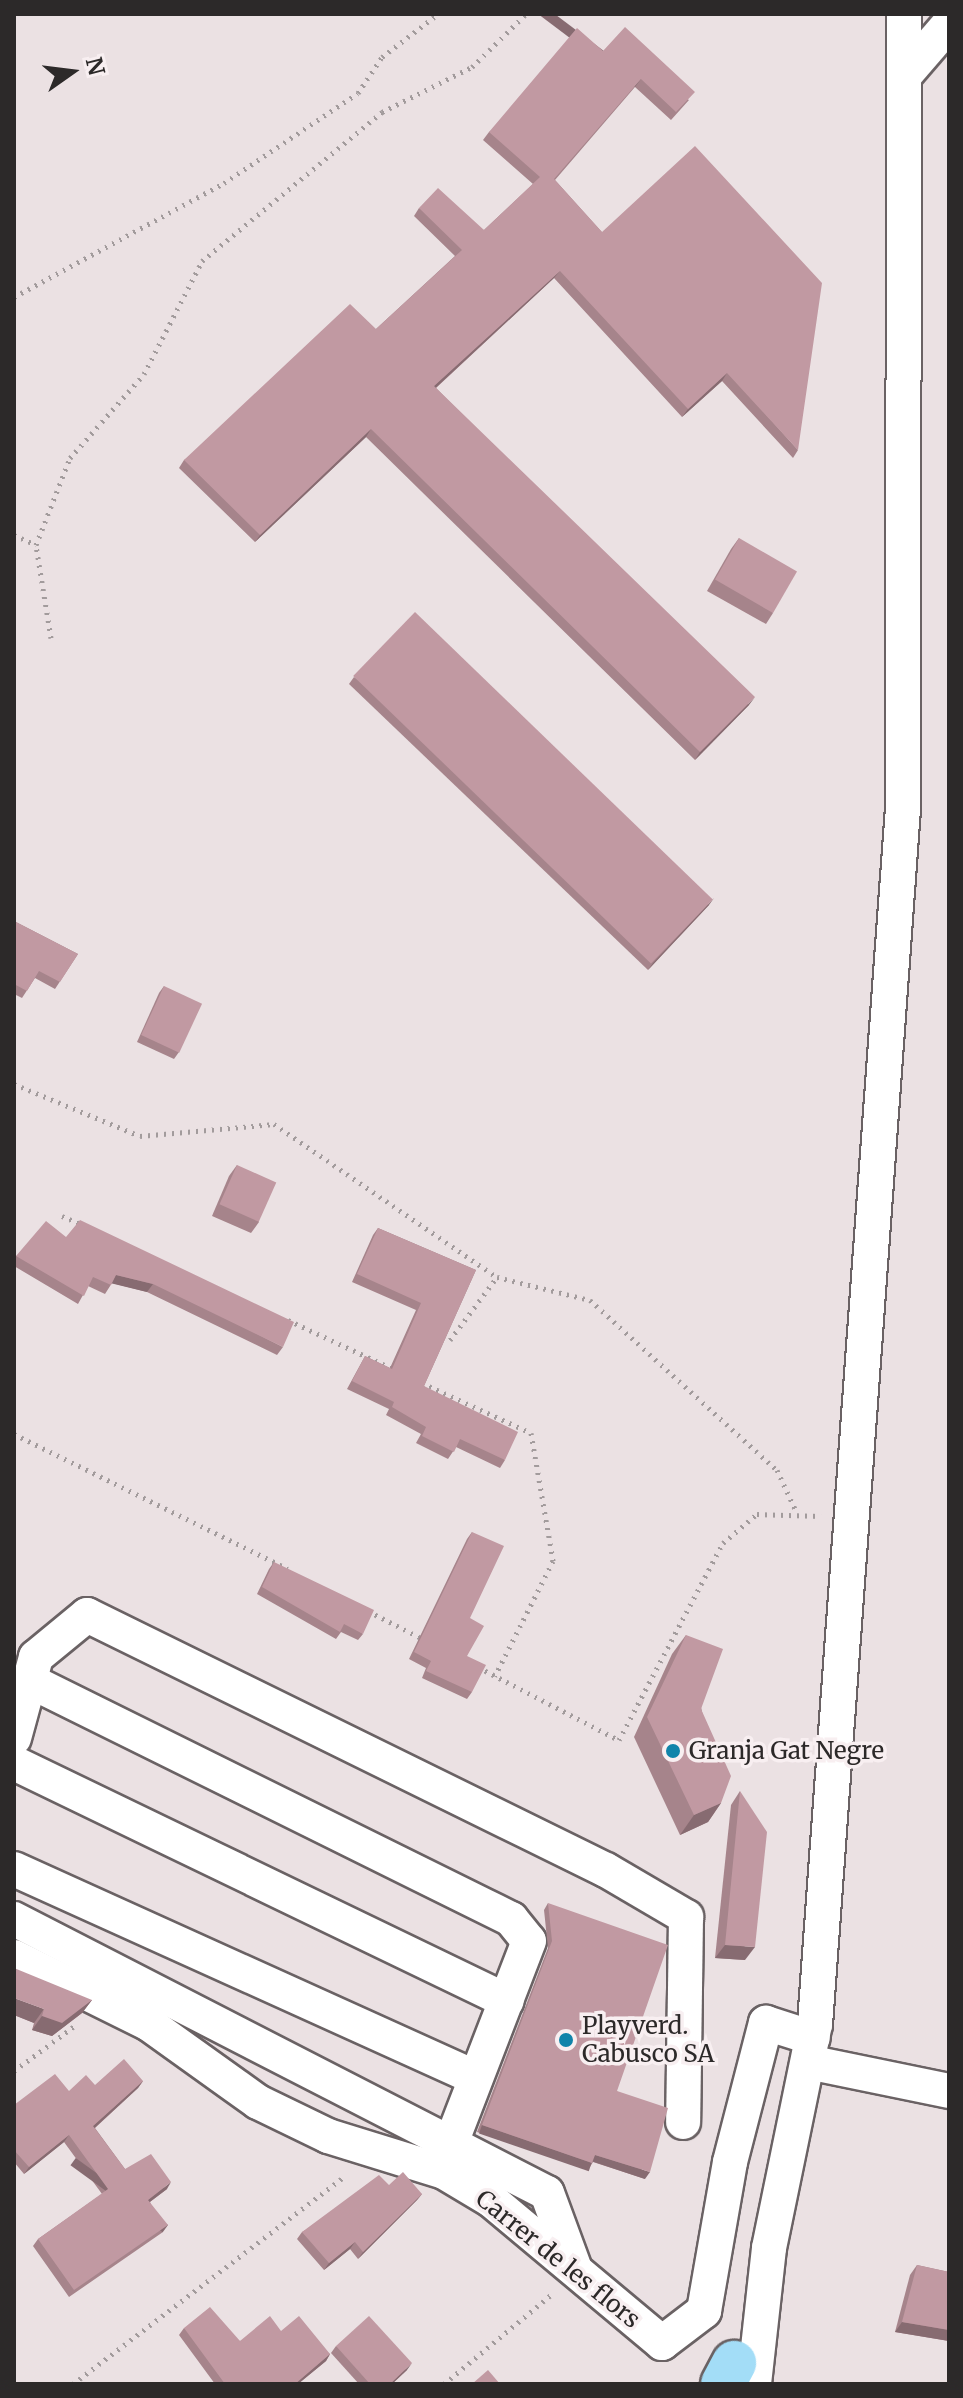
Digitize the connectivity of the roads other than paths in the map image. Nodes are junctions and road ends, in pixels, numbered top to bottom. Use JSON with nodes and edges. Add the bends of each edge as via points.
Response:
{"nodes":[{"id":1,"x":904,"y":14,"type":"edge"},
{"id":2,"x":949,"y":24,"type":"edge"},
{"id":3,"x":905,"y":75,"type":"junction"},
{"id":4,"x":30,"y":1681,"type":"junction"},
{"id":5,"x":14,"y":1738,"type":"edge"},
{"id":6,"x":14,"y":1763,"type":"edge"},
{"id":7,"x":14,"y":1869,"type":"edge"},
{"id":8,"x":14,"y":1919,"type":"edge"},
{"id":9,"x":14,"y":1957,"type":"edge"},
{"id":10,"x":507,"y":2001,"type":"junction"},
{"id":11,"x":810,"y":2050,"type":"junction"},
{"id":12,"x":472,"y":2076,"type":"junction"},
{"id":13,"x":949,"y":2091,"type":"edge"},
{"id":14,"x":683,"y":2122,"type":"dead end"},
{"id":15,"x":452,"y":2141,"type":"junction"},
{"id":16,"x":577,"y":2273,"type":"junction"},
{"id":17,"x":735,"y":2379,"type":"edge"}],
"edges":[{"from":1,"to":3,"type":"street"},
{"from":2,"to":3,"type":"street"},
{"from":3,"to":11,"type":"street","via":[[903,809]]},
{"from":4,"to":5,"type":"street"},
{"from":4,"to":10,"type":"street","via":[[511,1919],[529,1941]]},
{"from":4,"to":14,"type":"street","via":[[36,1657],[87,1615],[606,1870],[686,1917]]},
{"from":6,"to":10,"type":"street"},
{"from":7,"to":12,"type":"street"},
{"from":8,"to":15,"type":"street"},
{"from":9,"to":16,"type":"street","name":"Carrer de les flors","via":[[107,2002],[258,2102],[444,2172],[491,2200]]},
{"from":10,"to":12,"type":"street"},
{"from":11,"to":13,"type":"street"},
{"from":11,"to":16,"type":"street","name":"Carrer de les flors","via":[[766,2023],[730,2162],[704,2311],[662,2343]]},
{"from":11,"to":17,"type":"street","via":[[769,2248],[758,2261]]},
{"from":12,"to":15,"type":"street"},
{"from":15,"to":16,"type":"street","via":[[547,2193]]}]}
